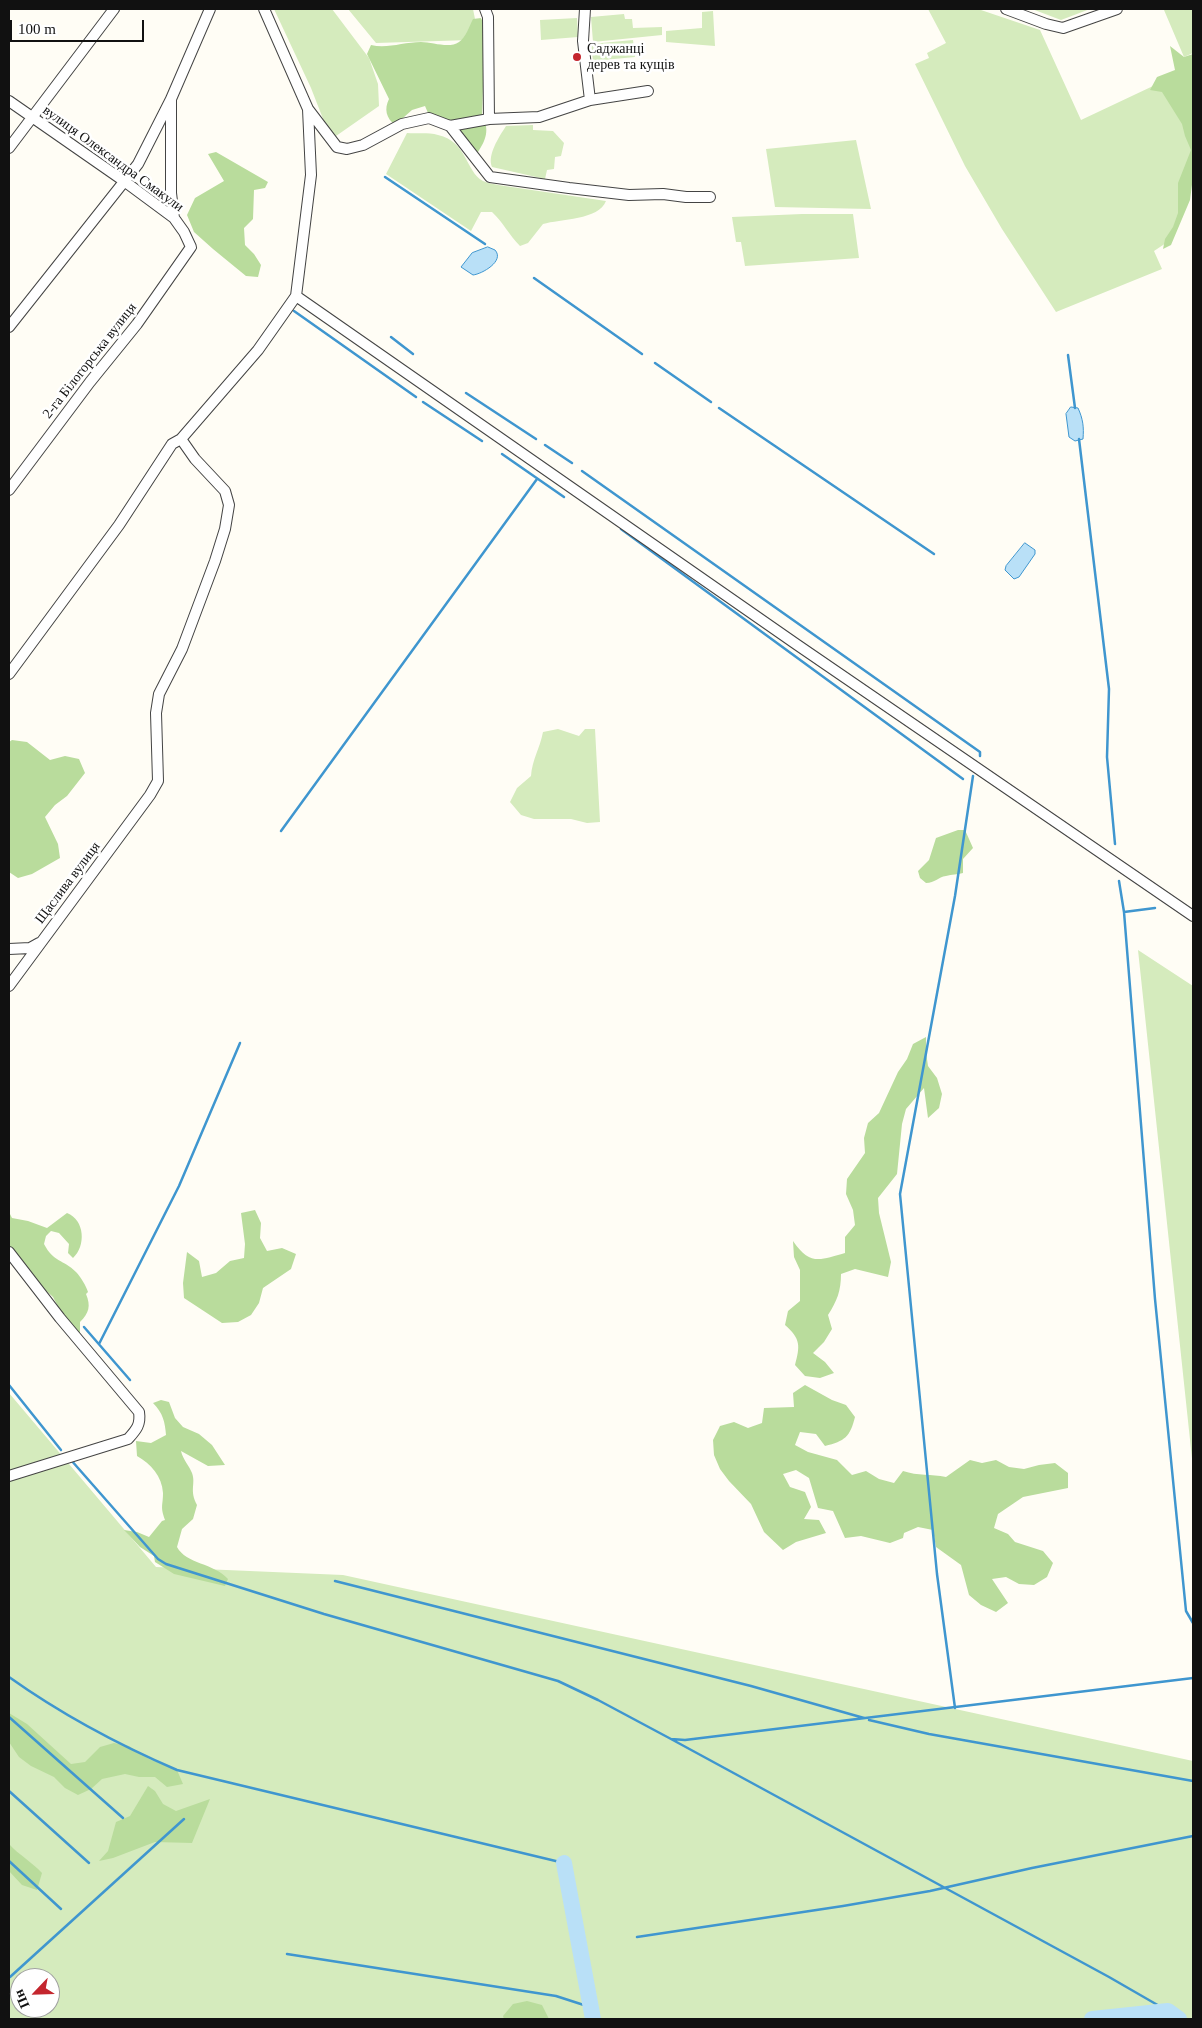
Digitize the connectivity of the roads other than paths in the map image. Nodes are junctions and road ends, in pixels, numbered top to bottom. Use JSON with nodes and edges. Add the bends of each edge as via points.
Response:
{"nodes":[{"id":1,"x":114,"y":9,"type":"edge"},
{"id":2,"x":210,"y":9,"type":"edge"},
{"id":3,"x":264,"y":9,"type":"edge"},
{"id":4,"x":485,"y":9,"type":"edge"},
{"id":5,"x":585,"y":9,"type":"edge"},
{"id":6,"x":1006,"y":9,"type":"edge"},
{"id":7,"x":1116,"y":9,"type":"edge"},
{"id":8,"x":648,"y":91,"type":"dead end"},
{"id":9,"x":171,"y":100,"type":"junction"},
{"id":10,"x":590,"y":100,"type":"junction"},
{"id":11,"x":9,"y":101,"type":"edge"},
{"id":12,"x":308,"y":109,"type":"junction"},
{"id":13,"x":32,"y":117,"type":"junction"},
{"id":14,"x":489,"y":119,"type":"junction"},
{"id":15,"x":450,"y":126,"type":"junction"},
{"id":16,"x":9,"y":148,"type":"edge"},
{"id":17,"x":124,"y":181,"type":"junction"},
{"id":18,"x":710,"y":197,"type":"dead end"},
{"id":19,"x":174,"y":218,"type":"junction"},
{"id":20,"x":191,"y":247,"type":"joint"},
{"id":21,"x":296,"y":296,"type":"junction"},
{"id":22,"x":9,"y":327,"type":"edge"},
{"id":23,"x":181,"y":439,"type":"junction"},
{"id":24,"x":9,"y":490,"type":"edge"},
{"id":25,"x":9,"y":674,"type":"edge"},
{"id":26,"x":1193,"y":916,"type":"edge"},
{"id":27,"x":41,"y":942,"type":"junction"},
{"id":28,"x":9,"y":949,"type":"edge"},
{"id":29,"x":9,"y":986,"type":"edge"},
{"id":30,"x":9,"y":1252,"type":"edge"},
{"id":31,"x":9,"y":1476,"type":"edge"}],
"edges":[{"from":1,"to":13,"type":"street"},
{"from":2,"to":9,"type":"street"},
{"from":3,"to":12,"type":"street"},
{"from":4,"to":14,"type":"street","via":[[488,17]]},
{"from":5,"to":10,"type":"street","via":[[583,41]]},
{"from":6,"to":7,"type":"street","via":[[1063,28]]},
{"from":8,"to":10,"type":"street"},
{"from":9,"to":17,"type":"street","via":[[138,164]]},
{"from":9,"to":19,"type":"street"},
{"from":10,"to":14,"type":"street","via":[[539,117]]},
{"from":11,"to":13,"type":"street","name":"вулиця Олександра Смакули"},
{"from":12,"to":15,"type":"street","via":[[337,147],[347,149],[363,145],[402,124],[429,118]]},
{"from":12,"to":21,"type":"street","via":[[312,175]]},
{"from":13,"to":16,"type":"street"},
{"from":13,"to":17,"type":"street","name":"вулиця Олександра Смакули"},
{"from":14,"to":15,"type":"street"},
{"from":15,"to":18,"type":"street","via":[[490,177],[629,195]]},
{"from":17,"to":19,"type":"street","name":"вулиця Олександра Смакули"},
{"from":17,"to":22,"type":"street"},
{"from":19,"to":20,"type":"street","name":"вулиця Олександра Смакули"},
{"from":20,"to":24,"type":"street","name":"2-га Білогорська вулиця","via":[[137,324]]},
{"from":21,"to":23,"type":"street","via":[[258,350]]},
{"from":21,"to":26,"type":"street"},
{"from":23,"to":25,"type":"street","via":[[172,444],[119,525]]},
{"from":23,"to":27,"type":"street","name":"Щаслива вулиця","via":[[225,490],[230,504],[215,561],[182,649],[159,694],[156,713],[158,781]]},
{"from":27,"to":28,"type":"street","via":[[30,948]]},
{"from":27,"to":29,"type":"street","name":"Щаслива вулиця"},
{"from":30,"to":31,"type":"street","via":[[139,1412],[140,1420],[128,1439]]}]}
